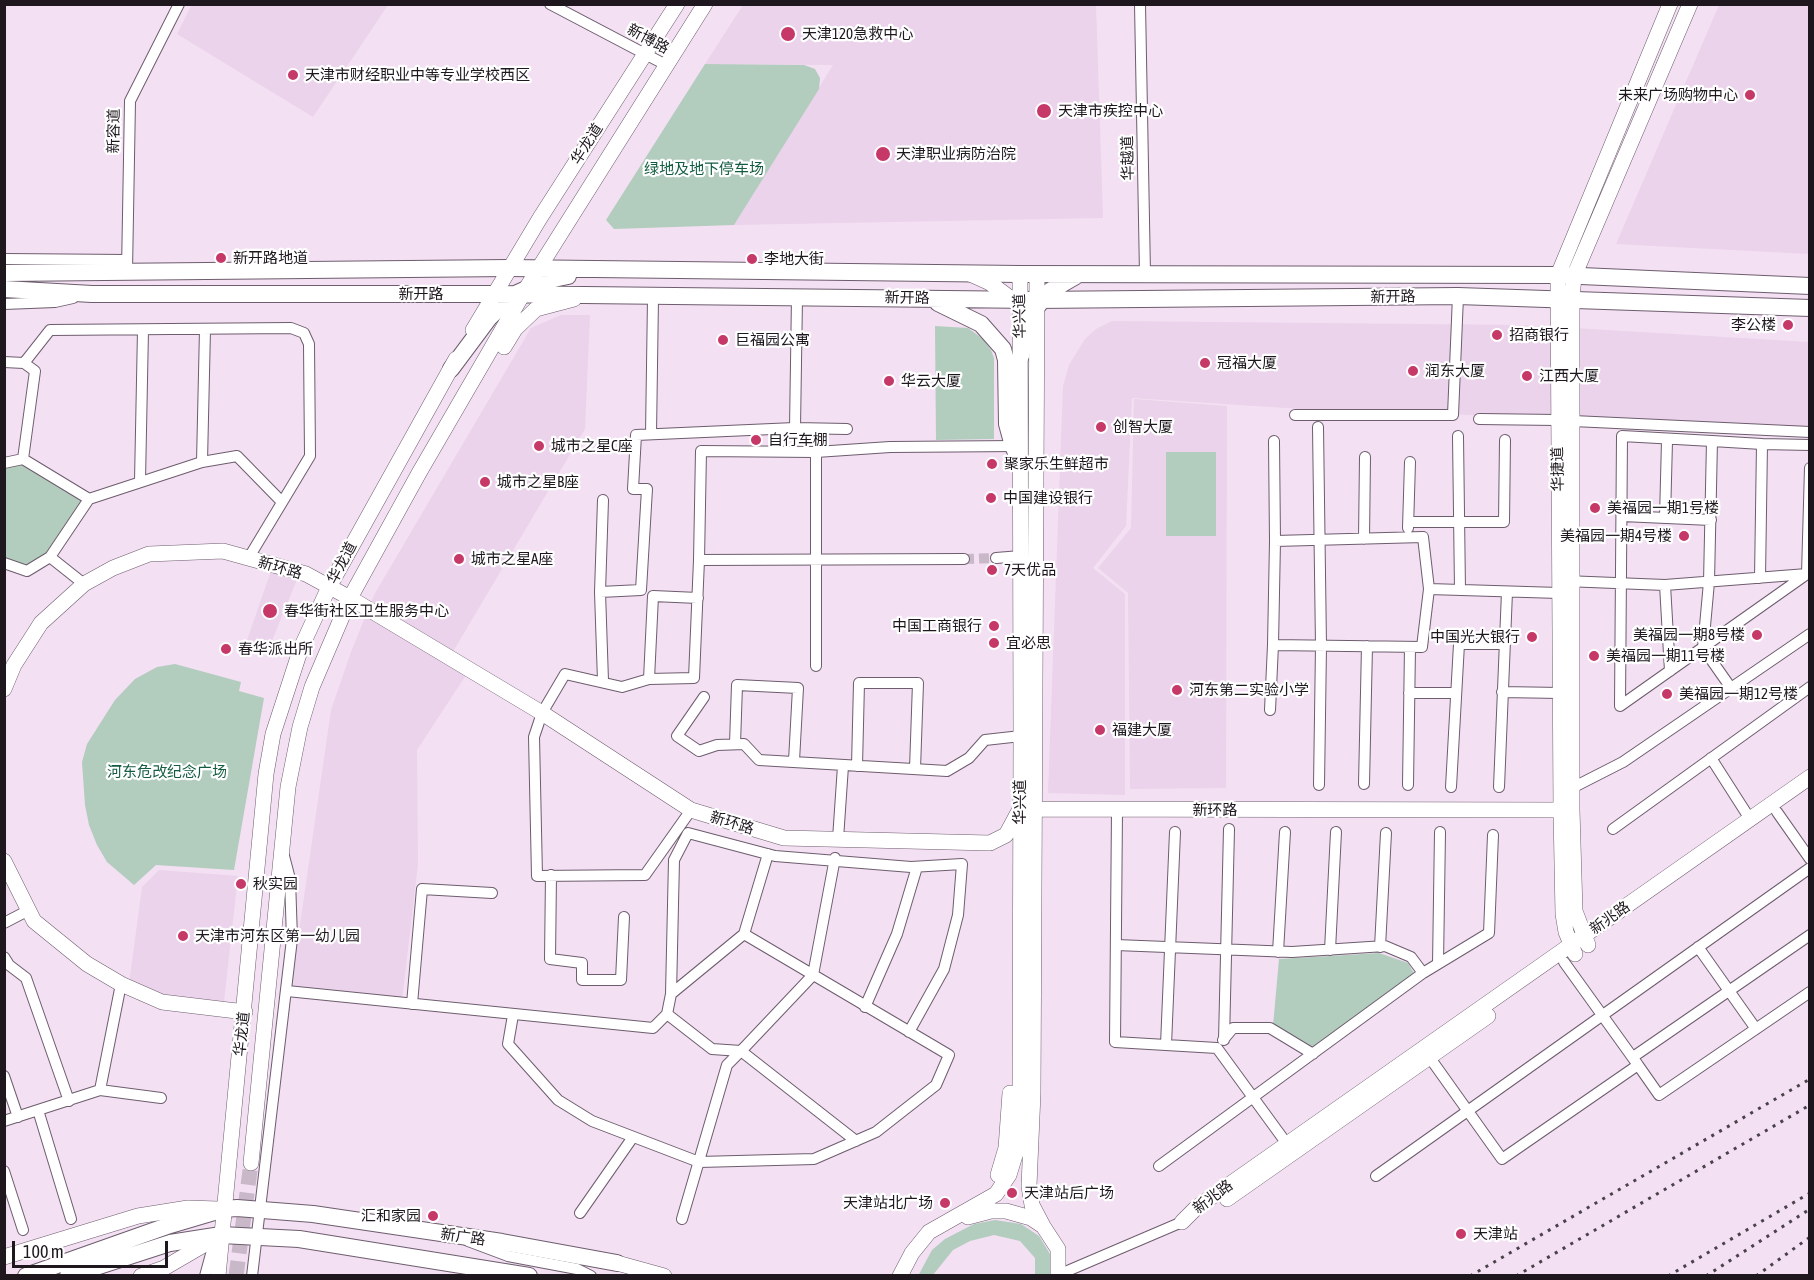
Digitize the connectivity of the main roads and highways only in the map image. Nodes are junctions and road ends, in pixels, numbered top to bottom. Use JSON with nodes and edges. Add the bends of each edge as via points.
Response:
{"nodes":[{"id":1,"x":601,"y":269,"type":"junction"},
{"id":2,"x":4,"y":273,"type":"edge"},
{"id":3,"x":1082,"y":274,"type":"junction"},
{"id":4,"x":1809,"y":286,"type":"edge"},
{"id":5,"x":4,"y":289,"type":"edge"},
{"id":6,"x":520,"y":292,"type":"junction"},
{"id":7,"x":920,"y":298,"type":"junction"},
{"id":8,"x":1028,"y":305,"type":"junction"},
{"id":9,"x":1809,"y":308,"type":"edge"},
{"id":10,"x":1028,"y":357,"type":"road end"},
{"id":11,"x":451,"y":369,"type":"road end"},
{"id":12,"x":1021,"y":464,"type":"road end"},
{"id":13,"x":617,"y":1263,"type":"road end"},
{"id":14,"x":479,"y":1271,"type":"edge"},
{"id":15,"x":26,"y":1275,"type":"edge"},
{"id":16,"x":68,"y":1275,"type":"edge"},
{"id":17,"x":529,"y":1275,"type":"edge"}],
"edges":[{"from":1,"to":2,"type":"main road","name":"新开路","via":[[127,265]]},
{"from":1,"to":3,"type":"main road","name":"新开路"},
{"from":1,"to":6,"type":"main road","via":[[561,277]]},
{"from":3,"to":4,"type":"main road","name":"新开路","via":[[1566,276]]},
{"from":3,"to":8,"type":"main road"},
{"from":5,"to":6,"type":"main road","name":"新开路","via":[[92,294]]},
{"from":6,"to":7,"type":"main road","name":"新开路","via":[[653,298]]},
{"from":6,"to":11,"type":"main road","via":[[489,318]]},
{"from":7,"to":8,"type":"main road","name":"新开路"},
{"from":7,"to":12,"type":"main road","via":[[971,317],[990,331],[1004,349],[1006,410]]},
{"from":8,"to":9,"type":"main road","name":"新开路","via":[[1458,296]]},
{"from":8,"to":10,"type":"main road"},
{"from":13,"to":15,"type":"main road","name":"新广路","via":[[261,1208],[224,1209]]},
{"from":14,"to":16,"type":"main road","name":"新广路","via":[[299,1239],[221,1235],[170,1243]]},
{"from":14,"to":17,"type":"main road","name":"新广路"}]}
